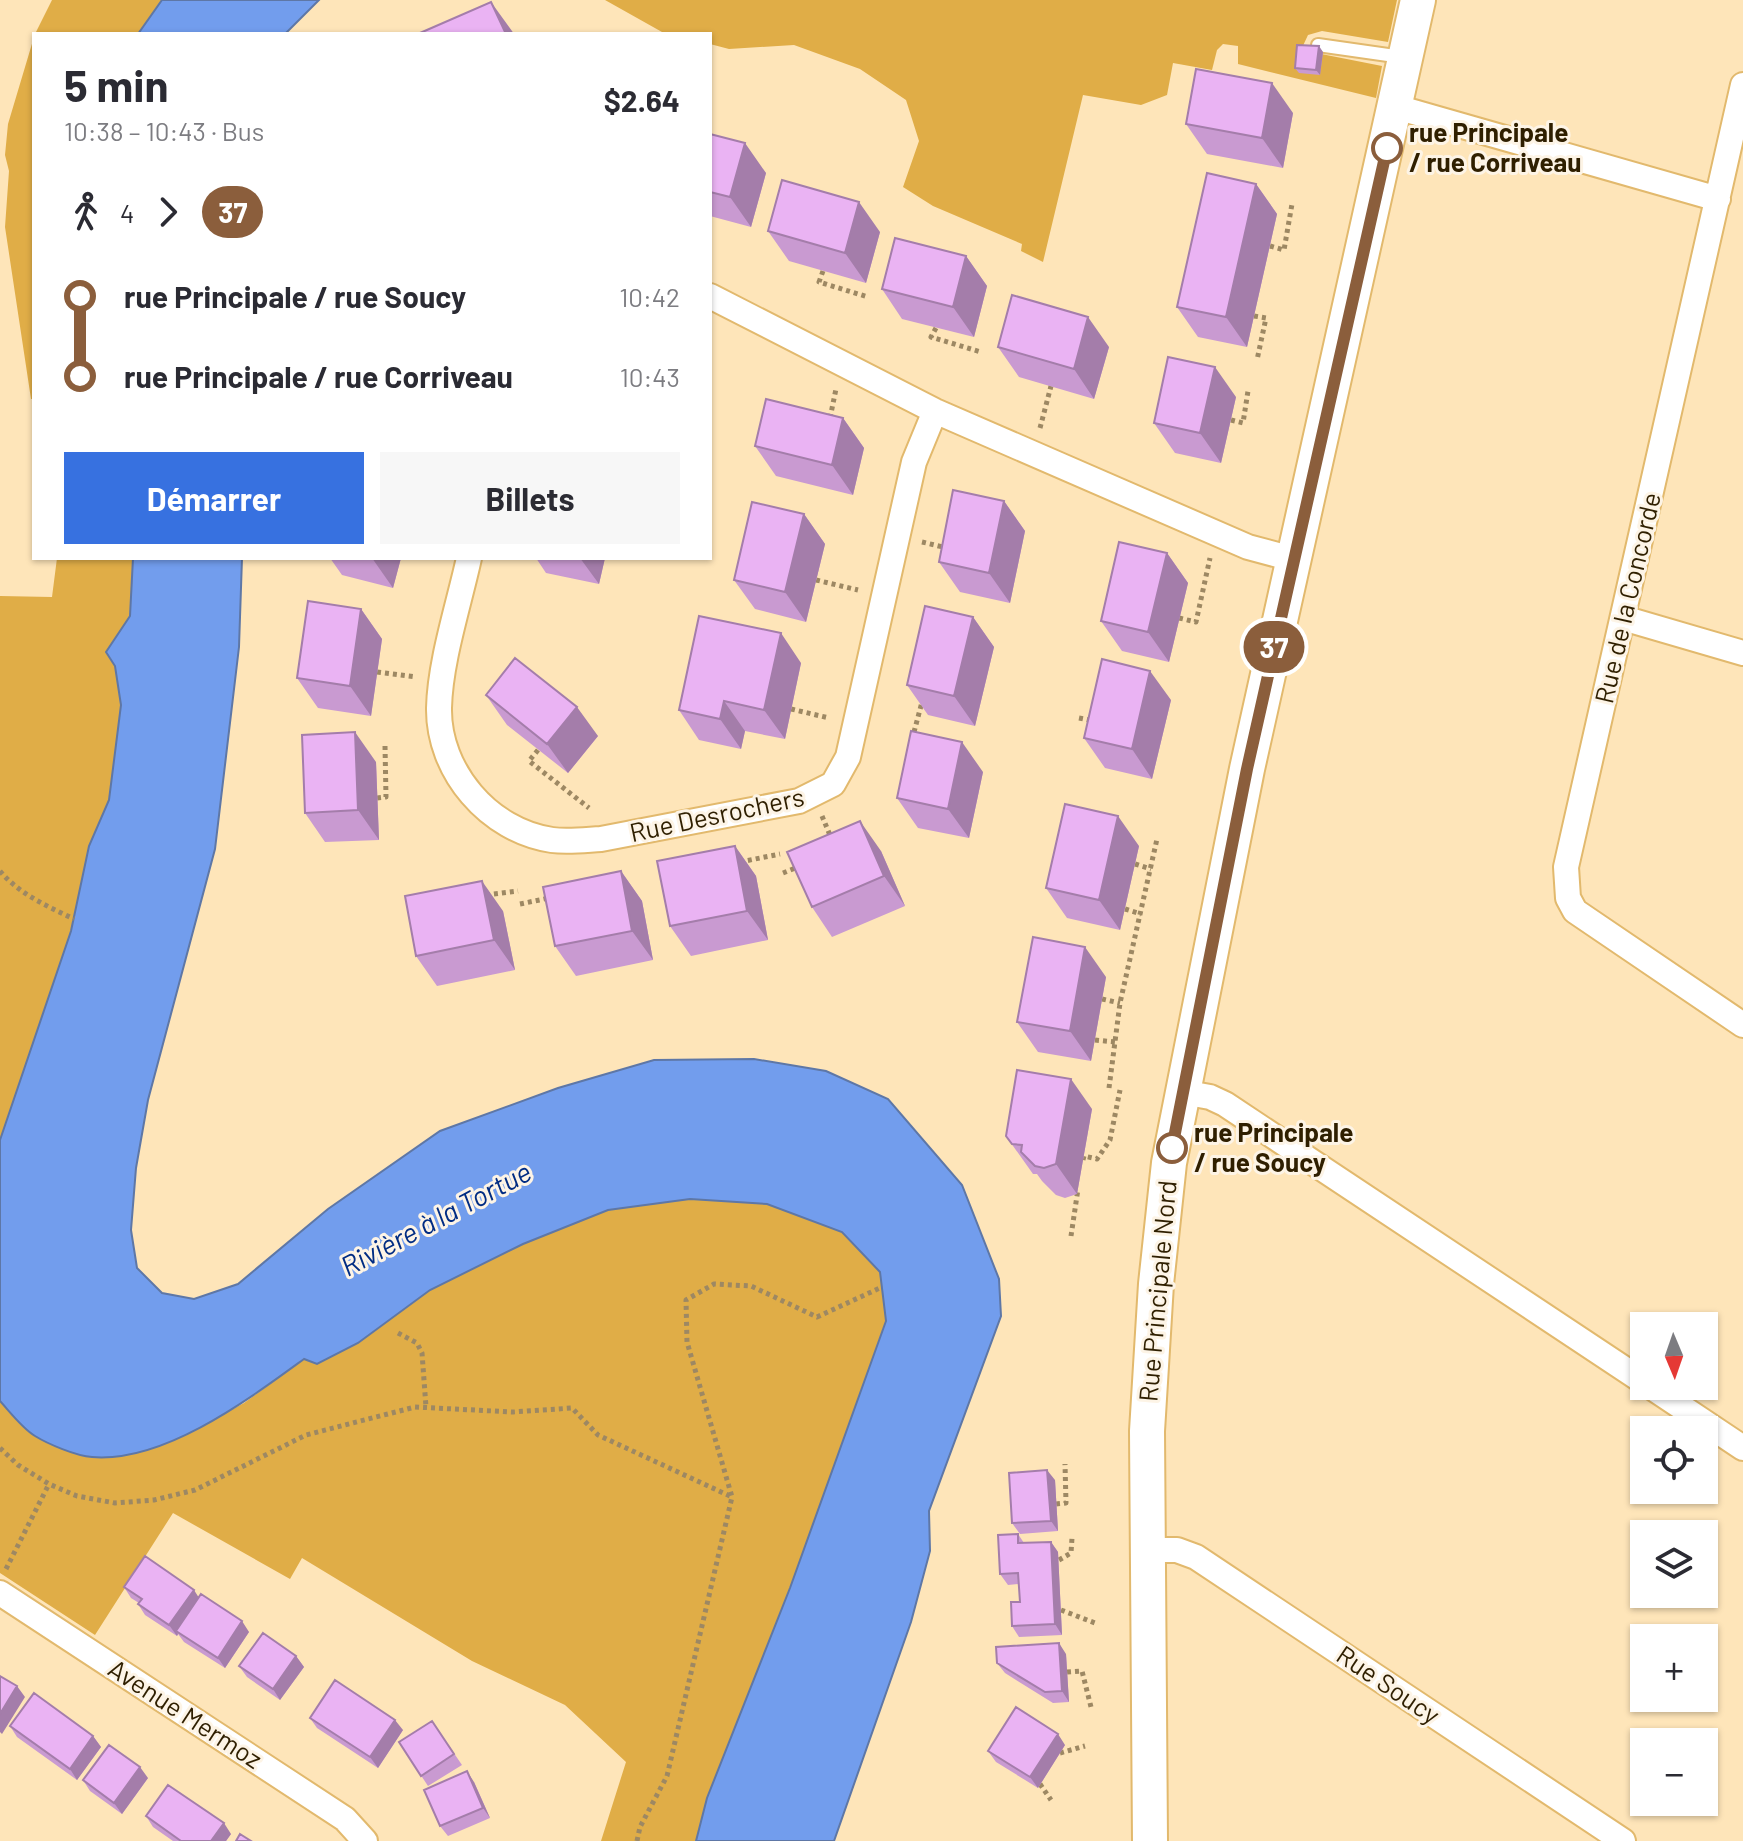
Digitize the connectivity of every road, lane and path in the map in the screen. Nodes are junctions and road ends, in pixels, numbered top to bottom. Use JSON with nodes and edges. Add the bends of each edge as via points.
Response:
{"nodes":[{"id":1,"x":1418,"y":0,"type":"edge"},
{"id":2,"x":1318,"y":45,"type":"edge"},
{"id":3,"x":1406,"y":57,"type":"junction"},
{"id":4,"x":1743,"y":85,"type":"edge"},
{"id":5,"x":1396,"y":107,"type":"junction"},
{"id":6,"x":1718,"y":199,"type":"junction"},
{"id":7,"x":1292,"y":204,"type":"dead end"},
{"id":8,"x":1270,"y":246,"type":"dead end"},
{"id":9,"x":823,"y":271,"type":"edge"},
{"id":10,"x":712,"y":297,"type":"edge"},
{"id":11,"x":868,"y":297,"type":"dead end"},
{"id":12,"x":1254,"y":316,"type":"dead end"},
{"id":13,"x":936,"y":328,"type":"edge"},
{"id":14,"x":981,"y":352,"type":"dead end"},
{"id":15,"x":1257,"y":360,"type":"dead end"},
{"id":16,"x":842,"y":363,"type":"junction"},
{"id":17,"x":1051,"y":386,"type":"edge"},
{"id":18,"x":1248,"y":391,"type":"dead end"},
{"id":19,"x":935,"y":411,"type":"junction"},
{"id":20,"x":1231,"y":420,"type":"dead end"},
{"id":21,"x":828,"y":427,"type":"edge"},
{"id":22,"x":1033,"y":455,"type":"junction"},
{"id":23,"x":1215,"y":532,"type":"junction"},
{"id":24,"x":897,"y":537,"type":"junction"},
{"id":25,"x":954,"y":549,"type":"edge"},
{"id":26,"x":1293,"y":559,"type":"junction"},
{"id":27,"x":469,"y":560,"type":"edge"},
{"id":28,"x":816,"y":580,"type":"dead end"},
{"id":29,"x":884,"y":596,"type":"junction"},
{"id":30,"x":1179,"y":618,"type":"dead end"},
{"id":31,"x":1623,"y":618,"type":"junction"},
{"id":32,"x":1743,"y":653,"type":"edge"},
{"id":33,"x":377,"y":672,"type":"dead end"},
{"id":34,"x":443,"y":680,"type":"junction"},
{"id":35,"x":925,"y":686,"type":"edge"},
{"id":36,"x":791,"y":709,"type":"dead end"},
{"id":37,"x":1079,"y":718,"type":"dead end"},
{"id":38,"x":1103,"y":723,"type":"edge"},
{"id":39,"x":856,"y":724,"type":"junction"},
{"id":40,"x":914,"y":732,"type":"edge"},
{"id":41,"x":385,"y":746,"type":"dead end"},
{"id":42,"x":538,"y":750,"type":"edge"},
{"id":43,"x":814,"y":795,"type":"junction"},
{"id":44,"x":377,"y":798,"type":"dead end"},
{"id":45,"x":589,"y":808,"type":"dead end"},
{"id":46,"x":1157,"y":839,"type":"dead end"},
{"id":47,"x":836,"y":851,"type":"edge"},
{"id":48,"x":780,"y":854,"type":"dead end"},
{"id":49,"x":810,"y":862,"type":"edge"},
{"id":50,"x":1135,"y":864,"type":"dead end"},
{"id":51,"x":727,"y":865,"type":"edge"},
{"id":52,"x":1151,"y":869,"type":"junction"},
{"id":53,"x":0,"y":871,"type":"edge"},
{"id":54,"x":783,"y":873,"type":"dead end"},
{"id":55,"x":518,"y":891,"type":"dead end"},
{"id":56,"x":476,"y":897,"type":"edge"},
{"id":57,"x":550,"y":898,"type":"edge"},
{"id":58,"x":520,"y":904,"type":"dead end"},
{"id":59,"x":1125,"y":909,"type":"dead end"},
{"id":60,"x":1141,"y":914,"type":"junction"},
{"id":61,"x":74,"y":919,"type":"dead end"},
{"id":62,"x":1102,"y":999,"type":"dead end"},
{"id":63,"x":1120,"y":1003,"type":"junction"},
{"id":64,"x":1743,"y":1025,"type":"edge"},
{"id":65,"x":1095,"y":1040,"type":"dead end"},
{"id":66,"x":1115,"y":1042,"type":"junction"},
{"id":67,"x":1109,"y":1088,"type":"dead end"},
{"id":68,"x":1120,"y":1090,"type":"dead end"},
{"id":69,"x":1182,"y":1092,"type":"junction"},
{"id":70,"x":1081,"y":1169,"type":"dead end"},
{"id":71,"x":1079,"y":1181,"type":"dead end"},
{"id":72,"x":1071,"y":1236,"type":"dead end"},
{"id":73,"x":882,"y":1287,"type":"dead end"},
{"id":74,"x":398,"y":1333,"type":"dead end"},
{"id":75,"x":1630,"y":1373,"type":"edge"},
{"id":76,"x":1671,"y":1400,"type":"edge"},
{"id":77,"x":426,"y":1407,"type":"junction"},
{"id":78,"x":0,"y":1448,"type":"edge"},
{"id":79,"x":1743,"y":1448,"type":"edge"},
{"id":80,"x":1065,"y":1464,"type":"dead end"},
{"id":81,"x":49,"y":1484,"type":"junction"},
{"id":82,"x":732,"y":1497,"type":"junction"},
{"id":83,"x":1056,"y":1504,"type":"dead end"},
{"id":84,"x":1072,"y":1538,"type":"dead end"},
{"id":85,"x":1146,"y":1550,"type":"junction"},
{"id":86,"x":1059,"y":1560,"type":"dead end"},
{"id":87,"x":0,"y":1580,"type":"edge"},
{"id":88,"x":0,"y":1593,"type":"edge"},
{"id":89,"x":1061,"y":1610,"type":"dead end"},
{"id":90,"x":1095,"y":1623,"type":"dead end"},
{"id":91,"x":1067,"y":1672,"type":"dead end"},
{"id":92,"x":1091,"y":1707,"type":"dead end"},
{"id":93,"x":1085,"y":1746,"type":"dead end"},
{"id":94,"x":1060,"y":1753,"type":"dead end"},
{"id":95,"x":1040,"y":1784,"type":"dead end"},
{"id":96,"x":1051,"y":1800,"type":"dead end"},
{"id":97,"x":365,"y":1841,"type":"edge"},
{"id":98,"x":637,"y":1841,"type":"edge"},
{"id":99,"x":1150,"y":1841,"type":"edge"},
{"id":100,"x":1623,"y":1841,"type":"edge"}],
"edges":[{"from":1,"to":3,"type":"street","name":"Rue Principale Nord"},
{"from":2,"to":3,"type":"lane"},
{"from":3,"to":5,"type":"street","name":"Rue Principale Nord"},
{"from":4,"to":6,"type":"street","name":"Rue de la Concorde"},
{"from":5,"to":6,"type":"street"},
{"from":5,"to":26,"type":"street","name":"Rue Principale Nord"},
{"from":6,"to":31,"type":"street","name":"Rue de la Concorde"},
{"from":7,"to":8,"type":"path","via":[[1284,250]]},
{"from":9,"to":11,"type":"path","via":[[819,282]]},
{"from":10,"to":16,"type":"street"},
{"from":12,"to":15,"type":"path","via":[[1266,318]]},
{"from":13,"to":14,"type":"path","via":[[931,337]]},
{"from":16,"to":19,"type":"street"},
{"from":16,"to":21,"type":"path"},
{"from":17,"to":22,"type":"path"},
{"from":18,"to":20,"type":"path","via":[[1243,423]]},
{"from":19,"to":22,"type":"street"},
{"from":19,"to":24,"type":"street","name":"Rue Desrochers","via":[[914,462]]},
{"from":22,"to":23,"type":"street"},
{"from":23,"to":26,"type":"street"},
{"from":23,"to":30,"type":"path","via":[[1196,622]]},
{"from":24,"to":25,"type":"path"},
{"from":24,"to":29,"type":"street","name":"Rue Desrochers"},
{"from":26,"to":69,"type":"street","name":"Rue Principale Nord"},
{"from":27,"to":34,"type":"street","name":"Rue Desrochers"},
{"from":28,"to":29,"type":"path"},
{"from":29,"to":39,"type":"street","name":"Rue Desrochers"},
{"from":31,"to":32,"type":"street"},
{"from":31,"to":64,"type":"street","name":"Rue de la Concorde","via":[[1566,867],[1568,898],[1588,923]]},
{"from":33,"to":34,"type":"path"},
{"from":34,"to":43,"type":"street","name":"Rue Desrochers","via":[[440,727],[456,773],[495,818],[531,835],[601,839]]},
{"from":35,"to":40,"type":"path"},
{"from":36,"to":39,"type":"path"},
{"from":37,"to":38,"type":"path"},
{"from":39,"to":43,"type":"street","name":"Rue Desrochers","via":[[843,772]]},
{"from":41,"to":44,"type":"path","via":[[386,797]]},
{"from":42,"to":45,"type":"path","via":[[529,761]]},
{"from":43,"to":47,"type":"path"},
{"from":46,"to":52,"type":"path"},
{"from":48,"to":51,"type":"path"},
{"from":49,"to":54,"type":"path"},
{"from":50,"to":52,"type":"path"},
{"from":52,"to":60,"type":"path"},
{"from":53,"to":61,"type":"path","via":[[41,903]]},
{"from":55,"to":56,"type":"path"},
{"from":57,"to":58,"type":"path"},
{"from":59,"to":60,"type":"path"},
{"from":60,"to":63,"type":"path"},
{"from":62,"to":63,"type":"path"},
{"from":63,"to":66,"type":"path"},
{"from":65,"to":66,"type":"path"},
{"from":66,"to":67,"type":"path"},
{"from":68,"to":70,"type":"path","via":[[1110,1140],[1097,1159],[1084,1156]]},
{"from":69,"to":75,"type":"street","via":[[1225,1104]]},
{"from":69,"to":85,"type":"street","name":"Rue Principale Nord","via":[[1154,1311]]},
{"from":71,"to":72,"type":"path"},
{"from":73,"to":82,"type":"path","via":[[817,1317],[751,1286],[714,1284],[686,1300],[687,1342]]},
{"from":74,"to":77,"type":"path","via":[[417,1343],[422,1353]]},
{"from":76,"to":79,"type":"street"},
{"from":77,"to":81,"type":"path","via":[[306,1435],[195,1490],[154,1500],[115,1503]]},
{"from":77,"to":82,"type":"path","via":[[513,1412],[572,1408],[598,1435]]},
{"from":78,"to":81,"type":"path"},
{"from":80,"to":83,"type":"path","via":[[1066,1503]]},
{"from":81,"to":87,"type":"path"},
{"from":82,"to":98,"type":"path","via":[[667,1776]]},
{"from":84,"to":86,"type":"path","via":[[1071,1553]]},
{"from":85,"to":99,"type":"street","name":"Rue Principale Nord"},
{"from":85,"to":100,"type":"street","name":"Rue Soucy","via":[[1177,1550],[1196,1557]]},
{"from":88,"to":97,"type":"street","name":"Avenue Mermoz","via":[[345,1819]]},
{"from":89,"to":90,"type":"path"},
{"from":91,"to":92,"type":"path","via":[[1082,1671]]},
{"from":93,"to":94,"type":"path"},
{"from":95,"to":96,"type":"path"}]}
